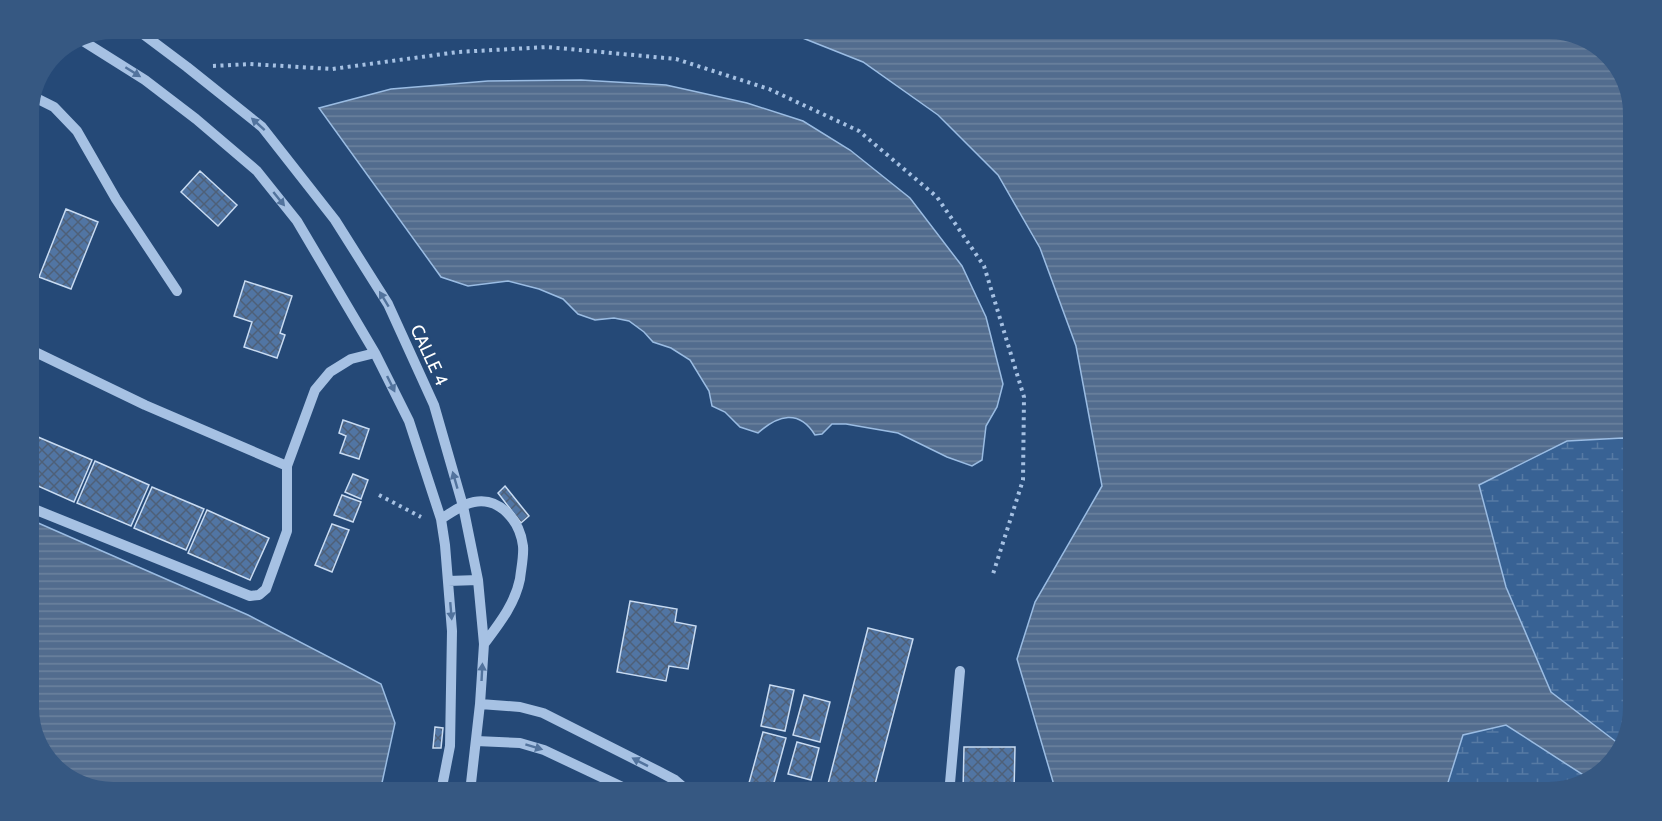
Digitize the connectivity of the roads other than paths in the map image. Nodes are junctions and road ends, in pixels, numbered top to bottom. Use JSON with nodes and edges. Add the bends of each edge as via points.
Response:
{"nodes":[{"id":1,"x":150,"y":39,"type":"edge"},
{"id":2,"x":87,"y":44,"type":"edge"},
{"id":3,"x":41,"y":100,"type":"edge"},
{"id":4,"x":177,"y":291,"type":"dead end"},
{"id":5,"x":375,"y":353,"type":"junction"},
{"id":6,"x":39,"y":354,"type":"edge"},
{"id":7,"x":287,"y":466,"type":"junction"},
{"id":8,"x":462,"y":506,"type":"junction"},
{"id":9,"x":39,"y":511,"type":"edge"},
{"id":10,"x":442,"y":524,"type":"junction"},
{"id":11,"x":478,"y":580,"type":"junction"},
{"id":12,"x":448,"y":581,"type":"junction"},
{"id":13,"x":484,"y":644,"type":"junction"},
{"id":14,"x":960,"y":671,"type":"dead end"},
{"id":15,"x":480,"y":704,"type":"junction"},
{"id":16,"x":476,"y":741,"type":"junction"},
{"id":17,"x":443,"y":782,"type":"edge"},
{"id":18,"x":471,"y":782,"type":"edge"},
{"id":19,"x":612,"y":782,"type":"edge"},
{"id":20,"x":677,"y":782,"type":"edge"},
{"id":21,"x":950,"y":782,"type":"edge"}],
"edges":[{"from":8,"to":1,"type":"lane","name":"CALLE 4","one_way":true,"via":[[434,405],[388,304],[335,220],[262,127]]},
{"from":2,"to":5,"type":"lane","one_way":true,"via":[[145,80],[257,171],[297,221]]},
{"from":3,"to":4,"type":"lane","via":[[54,107],[76,131]]},
{"from":5,"to":7,"type":"lane","via":[[351,359],[330,372],[315,390]]},
{"from":5,"to":10,"type":"lane","one_way":true,"via":[[409,421]]},
{"from":6,"to":7,"type":"lane"},
{"from":7,"to":9,"type":"lane","via":[[287,531],[266,589],[259,595],[250,596]]},
{"from":8,"to":10,"type":"lane"},
{"from":8,"to":11,"type":"lane","name":"CALLE 4"},
{"from":8,"to":13,"type":"lane","via":[[475,501],[497,504],[517,525],[523,547],[519,581],[507,614]]},
{"from":10,"to":12,"type":"lane"},
{"from":11,"to":12,"type":"lane"},
{"from":11,"to":13,"type":"lane","name":"CALLE 4"},
{"from":12,"to":17,"type":"lane","one_way":true,"via":[[452,631],[450,746]]},
{"from":15,"to":13,"type":"lane","name":"CALLE 4","one_way":true},
{"from":14,"to":21,"type":"lane"},
{"from":15,"to":16,"type":"lane","name":"CALLE 4"},
{"from":20,"to":15,"type":"lane","one_way":true,"via":[[543,713]]},
{"from":16,"to":18,"type":"lane","name":"CALLE 4"},
{"from":16,"to":19,"type":"lane","one_way":true,"via":[[520,743],[544,750]]}]}
